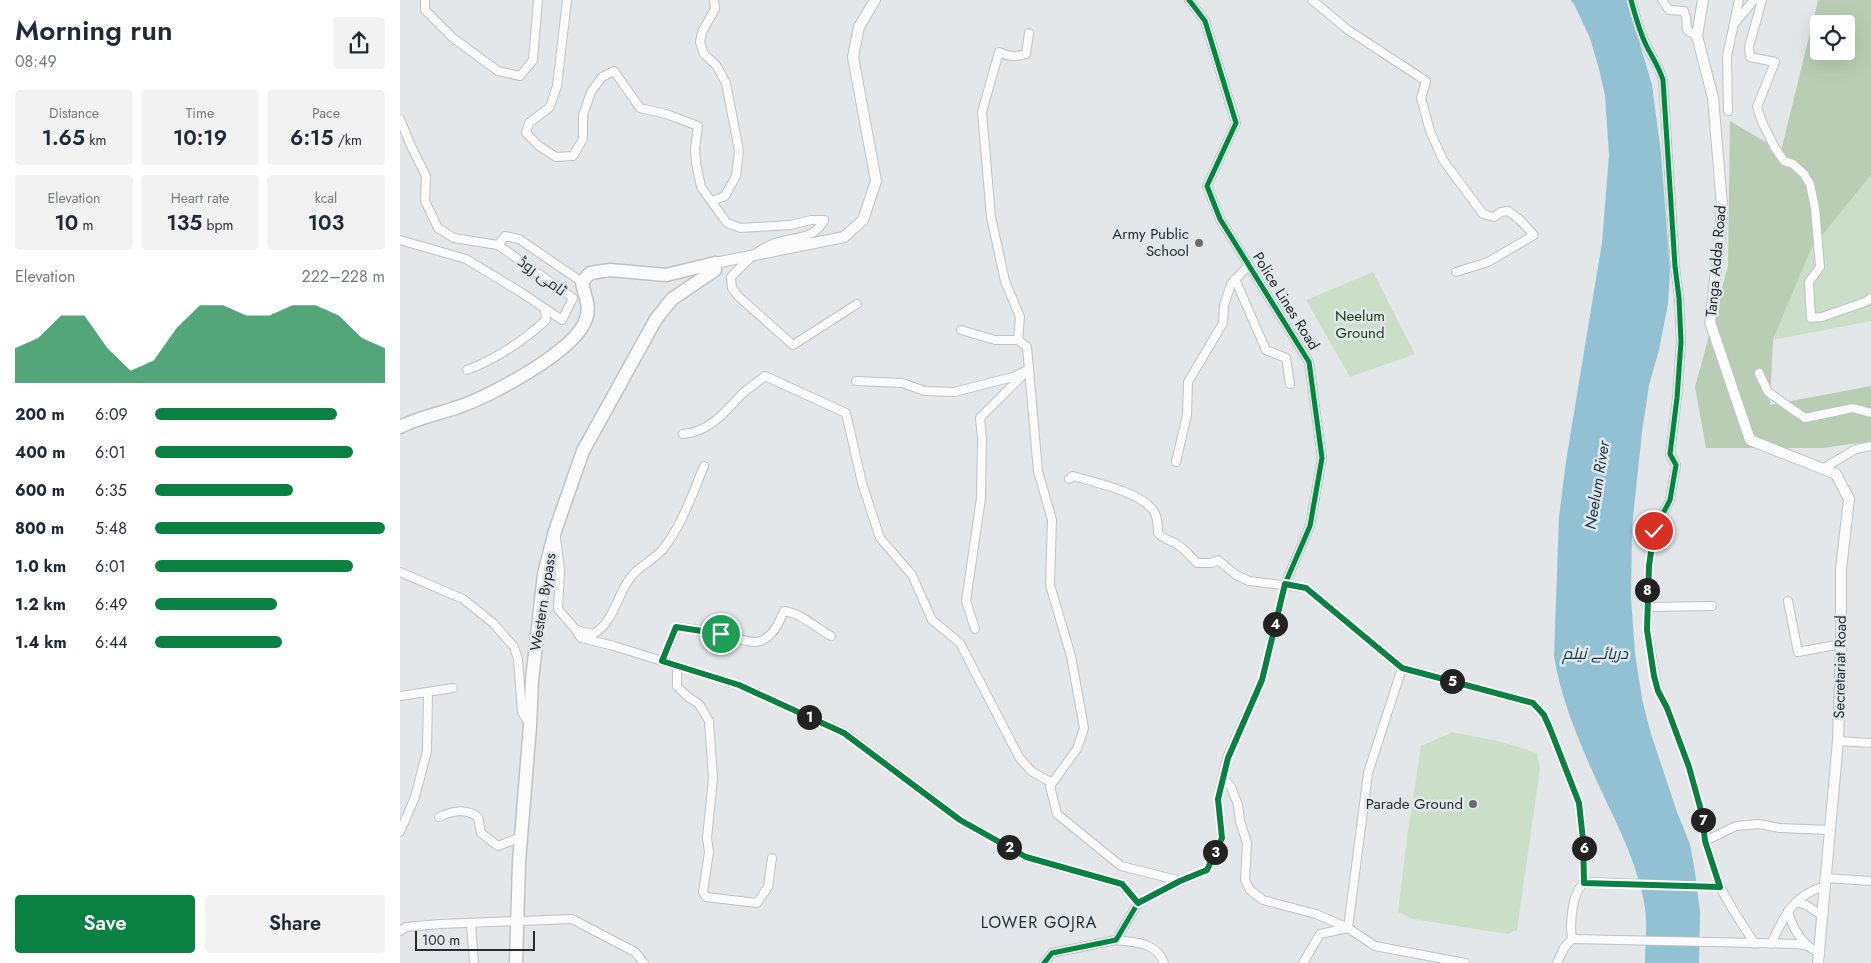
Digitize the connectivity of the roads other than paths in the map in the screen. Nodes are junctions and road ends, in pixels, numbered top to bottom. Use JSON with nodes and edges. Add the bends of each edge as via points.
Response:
{"nodes":[{"id":1,"x":425,"y":0,"type":"edge"},
{"id":2,"x":538,"y":0,"type":"edge"},
{"id":3,"x":567,"y":0,"type":"edge"},
{"id":4,"x":714,"y":0,"type":"edge"},
{"id":5,"x":875,"y":0,"type":"edge"},
{"id":6,"x":1189,"y":0,"type":"edge"},
{"id":7,"x":1312,"y":0,"type":"edge"},
{"id":8,"x":1631,"y":0,"type":"edge"},
{"id":9,"x":1662,"y":0,"type":"edge"},
{"id":10,"x":1703,"y":0,"type":"edge"},
{"id":11,"x":1738,"y":0,"type":"edge"},
{"id":12,"x":1754,"y":0,"type":"edge"},
{"id":13,"x":1762,"y":0,"type":"edge"},
{"id":14,"x":1733,"y":25,"type":"junction"},
{"id":15,"x":1029,"y":33,"type":"dead end"},
{"id":16,"x":1697,"y":36,"type":"junction"},
{"id":17,"x":1728,"y":111,"type":"dead end"},
{"id":18,"x":400,"y":119,"type":"edge"},
{"id":19,"x":712,"y":202,"type":"junction"},
{"id":20,"x":400,"y":240,"type":"edge"},
{"id":21,"x":498,"y":245,"type":"junction"},
{"id":22,"x":750,"y":257,"type":"junction"},
{"id":23,"x":716,"y":263,"type":"junction"},
{"id":24,"x":1249,"y":265,"type":"junction"},
{"id":25,"x":1456,"y":272,"type":"dead end"},
{"id":26,"x":1235,"y":279,"type":"junction"},
{"id":27,"x":582,"y":282,"type":"junction"},
{"id":28,"x":1871,"y":298,"type":"edge"},
{"id":29,"x":857,"y":304,"type":"dead end"},
{"id":30,"x":545,"y":310,"type":"junction"},
{"id":31,"x":961,"y":330,"type":"dead end"},
{"id":32,"x":1018,"y":340,"type":"junction"},
{"id":33,"x":1029,"y":368,"type":"junction"},
{"id":34,"x":466,"y":370,"type":"dead end"},
{"id":35,"x":1760,"y":374,"type":"dead end"},
{"id":36,"x":856,"y":381,"type":"dead end"},
{"id":37,"x":1290,"y":384,"type":"dead end"},
{"id":38,"x":1871,"y":413,"type":"edge"},
{"id":39,"x":400,"y":427,"type":"edge"},
{"id":40,"x":683,"y":434,"type":"dead end"},
{"id":41,"x":1871,"y":446,"type":"edge"},
{"id":42,"x":1176,"y":462,"type":"dead end"},
{"id":43,"x":704,"y":466,"type":"dead end"},
{"id":44,"x":1822,"y":469,"type":"junction"},
{"id":45,"x":1069,"y":480,"type":"dead end"},
{"id":46,"x":555,"y":532,"type":"junction"},
{"id":47,"x":400,"y":572,"type":"edge"},
{"id":48,"x":1285,"y":584,"type":"junction"},
{"id":49,"x":1788,"y":602,"type":"dead end"},
{"id":50,"x":1712,"y":606,"type":"dead end"},
{"id":51,"x":1647,"y":607,"type":"junction"},
{"id":52,"x":975,"y":629,"type":"dead end"},
{"id":53,"x":576,"y":630,"type":"junction"},
{"id":54,"x":831,"y":636,"type":"dead end"},
{"id":55,"x":1841,"y":644,"type":"junction"},
{"id":56,"x":662,"y":661,"type":"junction"},
{"id":57,"x":677,"y":666,"type":"junction"},
{"id":58,"x":1402,"y":668,"type":"junction"},
{"id":59,"x":453,"y":688,"type":"dead end"},
{"id":60,"x":428,"y":692,"type":"junction"},
{"id":61,"x":400,"y":696,"type":"edge"},
{"id":62,"x":530,"y":726,"type":"junction"},
{"id":63,"x":1838,"y":741,"type":"junction"},
{"id":64,"x":1871,"y":743,"type":"edge"},
{"id":65,"x":1223,"y":777,"type":"junction"},
{"id":66,"x":1052,"y":783,"type":"junction"},
{"id":67,"x":439,"y":817,"type":"dead end"},
{"id":68,"x":1829,"y":830,"type":"junction"},
{"id":69,"x":400,"y":832,"type":"edge"},
{"id":70,"x":521,"y":837,"type":"junction"},
{"id":71,"x":1705,"y":841,"type":"junction"},
{"id":72,"x":772,"y":858,"type":"dead end"},
{"id":73,"x":1180,"y":881,"type":"junction"},
{"id":74,"x":1871,"y":881,"type":"edge"},
{"id":75,"x":1824,"y":882,"type":"junction"},
{"id":76,"x":1584,"y":883,"type":"junction"},
{"id":77,"x":1718,"y":887,"type":"junction"},
{"id":78,"x":1796,"y":902,"type":"junction"},
{"id":79,"x":1138,"y":903,"type":"junction"},
{"id":80,"x":1788,"y":912,"type":"junction"},
{"id":81,"x":1823,"y":916,"type":"junction"},
{"id":82,"x":516,"y":921,"type":"junction"},
{"id":83,"x":472,"y":924,"type":"junction"},
{"id":84,"x":1348,"y":928,"type":"junction"},
{"id":85,"x":400,"y":931,"type":"edge"},
{"id":86,"x":1572,"y":939,"type":"junction"},
{"id":87,"x":1116,"y":940,"type":"junction"},
{"id":88,"x":1756,"y":944,"type":"junction"},
{"id":89,"x":1771,"y":944,"type":"junction"},
{"id":90,"x":1808,"y":946,"type":"junction"},
{"id":91,"x":1819,"y":959,"type":"edge"},
{"id":92,"x":474,"y":963,"type":"edge"},
{"id":93,"x":516,"y":963,"type":"edge"},
{"id":94,"x":644,"y":963,"type":"edge"},
{"id":95,"x":1044,"y":963,"type":"edge"},
{"id":96,"x":1164,"y":963,"type":"edge"},
{"id":97,"x":1303,"y":963,"type":"edge"},
{"id":98,"x":1464,"y":963,"type":"edge"},
{"id":99,"x":1557,"y":963,"type":"edge"}],
"edges":[{"from":1,"to":2,"type":"street","via":[[424,10],[453,38],[498,71],[520,76],[533,60]]},
{"from":3,"to":19,"type":"street","via":[[557,86],[550,107],[529,123],[526,133],[556,156],[573,156],[583,139],[583,115],[591,92],[602,77],[614,71],[640,108],[698,126],[696,162],[702,187]]},
{"from":4,"to":19,"type":"street","via":[[715,8],[700,42],[704,54],[716,65],[726,83],[739,152],[736,176],[725,196]]},
{"from":5,"to":22,"type":"main road","via":[[859,27],[853,57],[876,181],[862,220],[844,237]]},
{"from":6,"to":24,"type":"street","name":"Police Lines Road","via":[[1205,21],[1236,123],[1207,186],[1220,219]]},
{"from":7,"to":25,"type":"street","via":[[1348,30],[1426,81],[1421,98],[1430,131],[1443,160],[1483,214],[1494,217],[1508,211],[1520,218],[1534,235],[1488,262]]},
{"from":8,"to":51,"type":"street","via":[[1636,21],[1663,80],[1681,342],[1670,454],[1676,465],[1670,500],[1654,531]]},
{"from":9,"to":16,"type":"street","via":[[1669,10],[1684,11],[1687,30]]},
{"from":10,"to":16,"type":"main road","name":"Tanga Adda Road"},
{"from":11,"to":14,"type":"street"},
{"from":12,"to":14,"type":"street"},
{"from":13,"to":28,"type":"street","via":[[1748,48],[1750,57],[1775,62],[1757,107],[1775,148],[1784,161],[1804,174],[1810,184],[1820,267],[1809,282],[1811,318],[1822,317]]},
{"from":14,"to":17,"type":"street","via":[[1728,56]]},
{"from":15,"to":32,"type":"street","via":[[1026,54],[1015,57],[999,52],[982,112],[991,217],[1005,281],[1020,317]]},
{"from":16,"to":44,"type":"main road","name":"Tanga Adda Road","via":[[1713,98],[1722,205],[1710,322],[1750,440]]},
{"from":18,"to":21,"type":"street","via":[[426,176],[426,201],[438,228],[454,238]]},
{"from":19,"to":22,"type":"street","via":[[727,224],[740,228],[824,220],[819,230],[771,244]]},
{"from":20,"to":30,"type":"street","name":"ٹامی روڈ","via":[[466,259]]},
{"from":21,"to":27,"type":"street","name":"ٹامی روڈ","via":[[505,236],[519,239]]},
{"from":21,"to":30,"type":"street","name":"ٹامی روڈ","via":[[573,298],[562,320]]},
{"from":22,"to":23,"type":"main road"},
{"from":22,"to":29,"type":"street","via":[[731,276],[732,288],[793,345]]},
{"from":23,"to":27,"type":"highway","via":[[666,275],[599,271],[590,273]]},
{"from":23,"to":46,"type":"highway","name":"Western Bypass","via":[[715,270],[672,299],[656,318],[583,451]]},
{"from":24,"to":26,"type":"street"},
{"from":24,"to":48,"type":"street","name":"Police Lines Road","via":[[1309,362],[1322,458],[1310,526]]},
{"from":26,"to":37,"type":"street","via":[[1266,350],[1286,358]]},
{"from":26,"to":42,"type":"street","via":[[1224,305],[1223,323],[1188,382],[1187,415]]},
{"from":27,"to":39,"type":"highway","via":[[588,311],[586,321],[543,364],[475,400]]},
{"from":30,"to":34,"type":"street","via":[[546,320],[529,336],[483,364]]},
{"from":31,"to":32,"type":"street","via":[[995,340]]},
{"from":32,"to":33,"type":"street","via":[[1027,347]]},
{"from":33,"to":36,"type":"street","via":[[1013,377],[954,392]]},
{"from":33,"to":52,"type":"street","via":[[980,418],[981,498],[966,601]]},
{"from":33,"to":66,"type":"street","via":[[1038,471],[1052,520],[1050,585],[1071,656],[1084,728],[1077,749]]},
{"from":35,"to":38,"type":"street","via":[[1768,392],[1805,418],[1853,408]]},
{"from":40,"to":66,"type":"street","via":[[694,433],[722,417],[764,376],[846,413],[862,483],[880,538],[912,575],[932,620],[960,644],[1019,757],[1031,770]]},
{"from":41,"to":44,"type":"street","via":[[1856,449]]},
{"from":43,"to":53,"type":"street","via":[[671,538],[661,551],[631,576],[603,628],[593,634]]},
{"from":44,"to":55,"type":"main road","name":"Secretariat Road","via":[[1836,474],[1850,499],[1841,569]]},
{"from":45,"to":48,"type":"street","via":[[1073,476],[1123,490],[1142,501],[1154,511],[1158,533],[1163,539],[1175,543],[1197,563],[1218,560],[1249,581]]},
{"from":46,"to":53,"type":"street","via":[[560,570],[558,609]]},
{"from":46,"to":62,"type":"highway","name":"Western Bypass","via":[[544,574],[538,619]]},
{"from":47,"to":62,"type":"street","via":[[463,599],[493,623],[514,646],[522,712]]},
{"from":48,"to":58,"type":"street","via":[[1306,588]]},
{"from":48,"to":65,"type":"street","name":"Police Lines Road","via":[[1262,680]]},
{"from":49,"to":55,"type":"street","via":[[1798,652]]},
{"from":50,"to":51,"type":"street"},
{"from":51,"to":71,"type":"street","via":[[1647,630],[1658,691],[1689,767],[1702,814]]},
{"from":53,"to":56,"type":"street","via":[[582,638]]},
{"from":54,"to":56,"type":"street","via":[[795,613],[784,611],[770,635],[759,642],[676,627]]},
{"from":55,"to":63,"type":"main road","name":"Secretariat Road"},
{"from":56,"to":57,"type":"street"},
{"from":57,"to":72,"type":"street","via":[[677,686],[699,704],[709,721],[714,778],[703,892],[706,897],[757,903],[768,887]]},
{"from":57,"to":79,"type":"street","via":[[739,685],[844,733],[960,820],[1026,857],[1122,884]]},
{"from":58,"to":76,"type":"street","via":[[1533,703],[1544,715],[1579,803]]},
{"from":58,"to":84,"type":"street","via":[[1368,773]]},
{"from":59,"to":60,"type":"street"},
{"from":60,"to":61,"type":"street"},
{"from":60,"to":69,"type":"street","via":[[427,751],[415,797]]},
{"from":62,"to":70,"type":"highway","name":"Western Bypass"},
{"from":63,"to":64,"type":"street"},
{"from":63,"to":68,"type":"main road","name":"Secretariat Road"},
{"from":65,"to":73,"type":"street","name":"Police Lines Road","via":[[1218,799],[1222,838],[1207,870]]},
{"from":65,"to":84,"type":"street","via":[[1231,787],[1238,806],[1247,843],[1245,880],[1250,890],[1263,900],[1316,914]]},
{"from":66,"to":73,"type":"street","via":[[1056,814],[1122,866]]},
{"from":67,"to":70,"type":"street","via":[[451,812],[470,812],[478,817],[481,833],[498,846]]},
{"from":68,"to":71,"type":"street","via":[[1759,824],[1736,826]]},
{"from":68,"to":75,"type":"main road","name":"Secretariat Road"},
{"from":70,"to":82,"type":"highway","name":"Western Bypass"},
{"from":71,"to":77,"type":"street"},
{"from":73,"to":79,"type":"street","name":"Police Lines Road"},
{"from":74,"to":75,"type":"street"},
{"from":75,"to":78,"type":"street"},
{"from":75,"to":81,"type":"main road","name":"Secretariat Road"},
{"from":76,"to":77,"type":"street"},
{"from":76,"to":86,"type":"street","via":[[1571,914]]},
{"from":77,"to":88,"type":"street"},
{"from":78,"to":80,"type":"street"},
{"from":78,"to":81,"type":"street"},
{"from":79,"to":87,"type":"street"},
{"from":80,"to":89,"type":"street"},
{"from":80,"to":90,"type":"street","via":[[1792,926]]},
{"from":81,"to":91,"type":"main road","name":"Secretariat Road"},
{"from":82,"to":83,"type":"street"},
{"from":82,"to":93,"type":"highway","name":"Western Bypass"},
{"from":82,"to":94,"type":"street","via":[[572,918],[635,952]]},
{"from":83,"to":85,"type":"street"},
{"from":83,"to":92,"type":"street"},
{"from":84,"to":97,"type":"street","via":[[1320,934]]},
{"from":84,"to":98,"type":"street","via":[[1375,946]]},
{"from":86,"to":88,"type":"street"},
{"from":86,"to":99,"type":"street"},
{"from":87,"to":95,"type":"street","via":[[1052,953]]},
{"from":87,"to":96,"type":"street","via":[[1147,945],[1160,953]]},
{"from":88,"to":89,"type":"street"},
{"from":89,"to":90,"type":"street"},
{"from":90,"to":91,"type":"street"}]}
